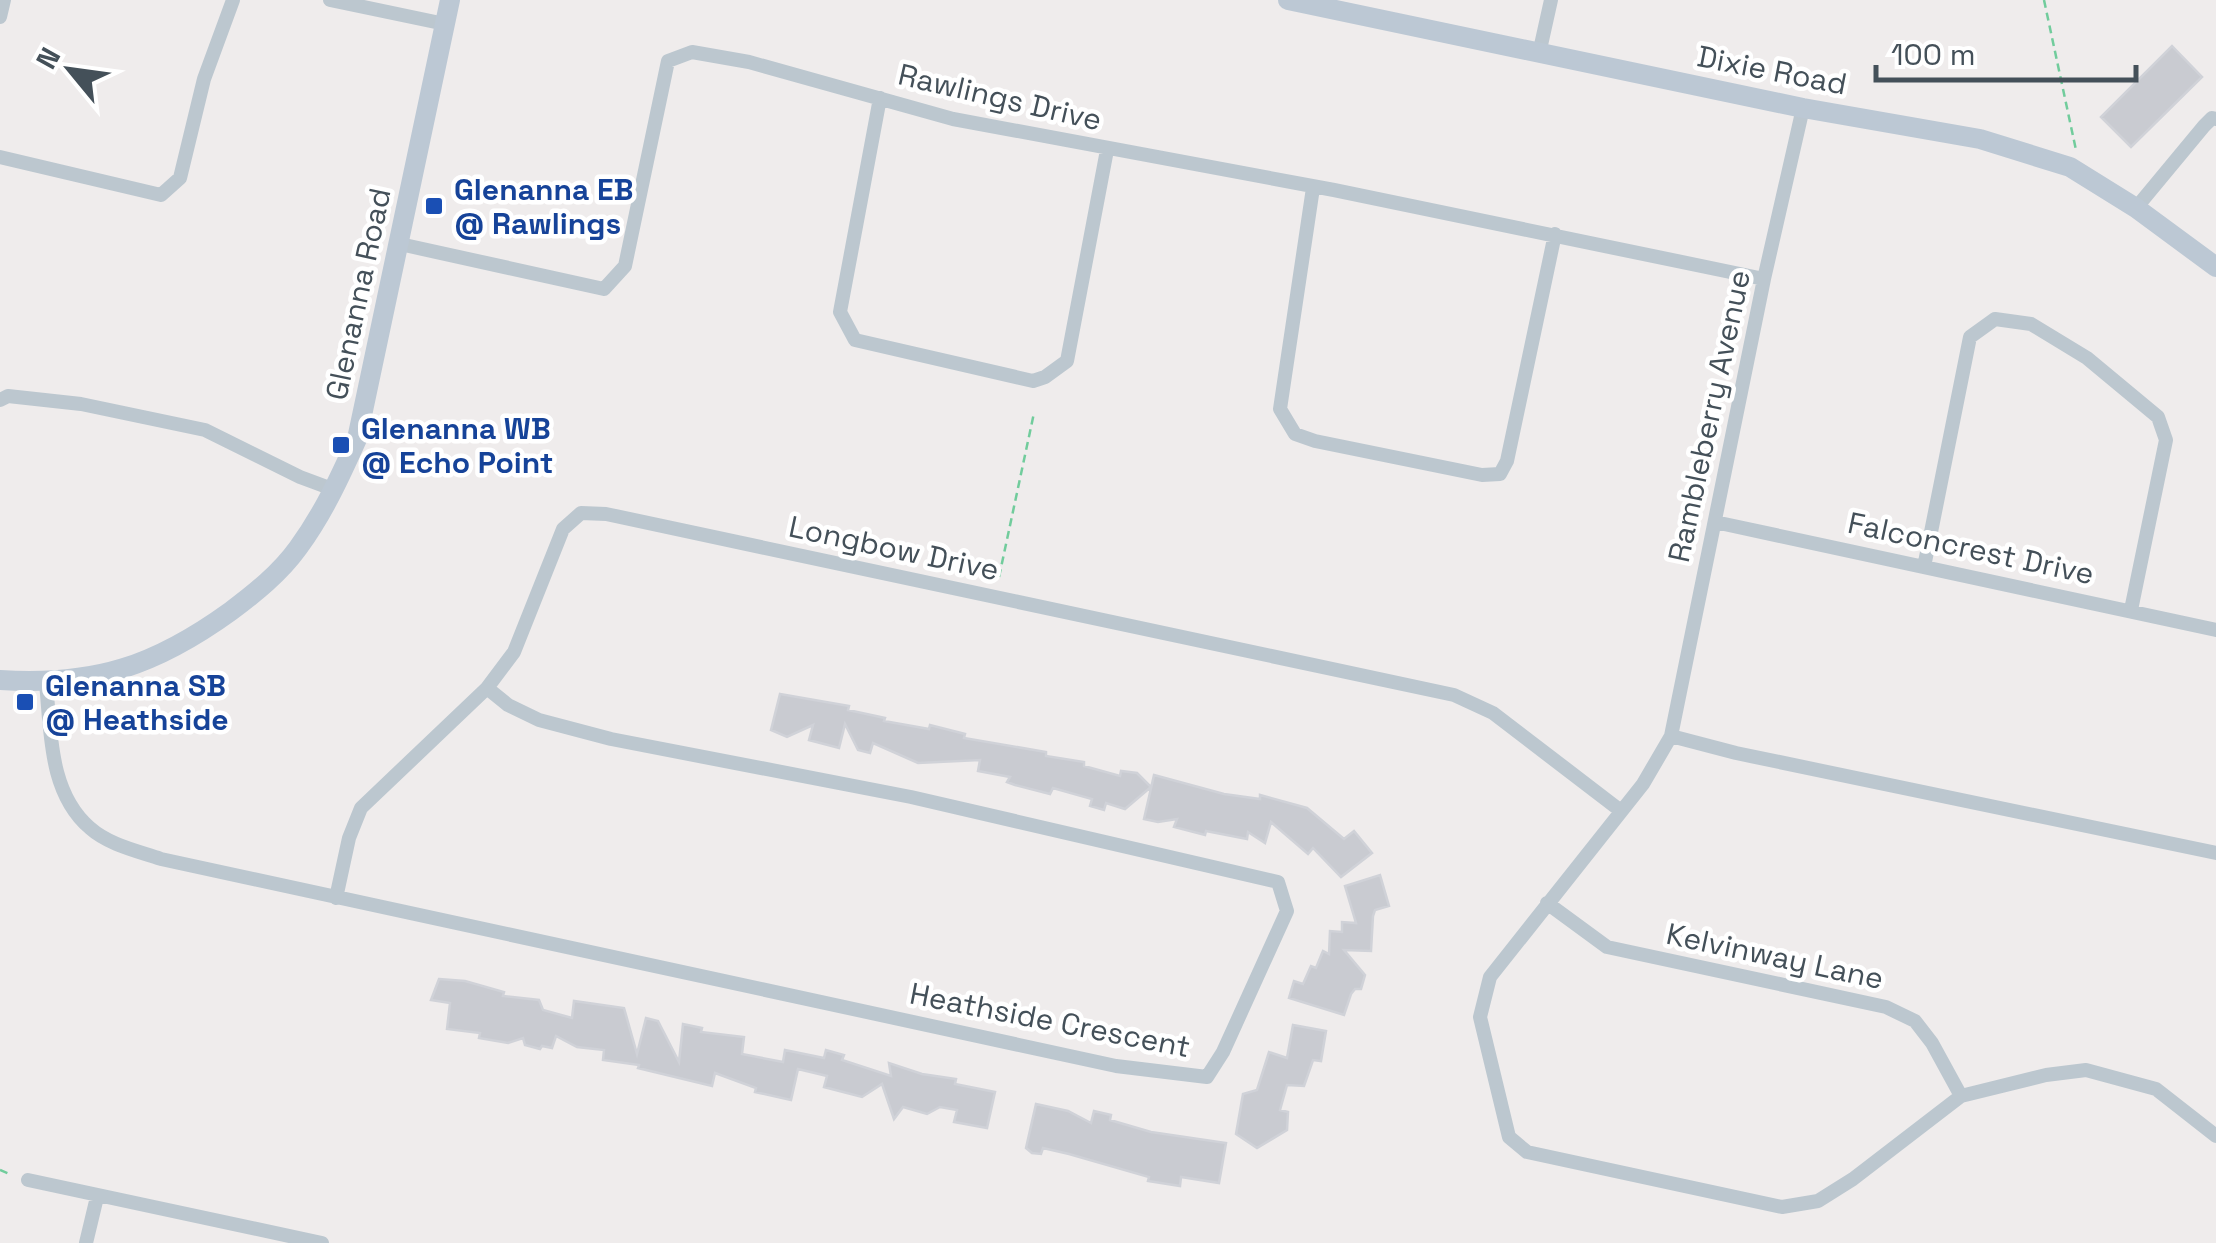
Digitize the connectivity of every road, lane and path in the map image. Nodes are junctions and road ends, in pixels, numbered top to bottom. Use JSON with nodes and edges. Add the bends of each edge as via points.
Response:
{"nodes":[{"id":1,"x":4,"y":0,"type":"edge"},
{"id":2,"x":234,"y":0,"type":"edge"},
{"id":3,"x":330,"y":0,"type":"edge"},
{"id":4,"x":450,"y":0,"type":"edge"},
{"id":5,"x":1288,"y":0,"type":"edge"},
{"id":6,"x":1551,"y":0,"type":"edge"},
{"id":7,"x":2044,"y":0,"type":"edge"},
{"id":8,"x":0,"y":17,"type":"edge"},
{"id":9,"x":445,"y":24,"type":"junction"},
{"id":10,"x":1539,"y":54,"type":"junction"},
{"id":11,"x":880,"y":98,"type":"junction"},
{"id":12,"x":1803,"y":108,"type":"junction"},
{"id":13,"x":2216,"y":119,"type":"edge"},
{"id":14,"x":1108,"y":150,"type":"junction"},
{"id":15,"x":0,"y":157,"type":"edge"},
{"id":16,"x":2083,"y":175,"type":"junction"},
{"id":17,"x":1313,"y":188,"type":"junction"},
{"id":18,"x":2136,"y":208,"type":"junction"},
{"id":19,"x":1556,"y":234,"type":"junction"},
{"id":20,"x":400,"y":244,"type":"junction"},
{"id":21,"x":2216,"y":267,"type":"edge"},
{"id":22,"x":1764,"y":279,"type":"junction"},
{"id":23,"x":0,"y":400,"type":"edge"},
{"id":24,"x":1034,"y":413,"type":"dead end"},
{"id":25,"x":334,"y":490,"type":"junction"},
{"id":26,"x":1715,"y":522,"type":"junction"},
{"id":27,"x":1924,"y":567,"type":"junction"},
{"id":28,"x":999,"y":577,"type":"dead end"},
{"id":29,"x":2131,"y":610,"type":"junction"},
{"id":30,"x":2216,"y":630,"type":"edge"},
{"id":31,"x":0,"y":680,"type":"edge"},
{"id":32,"x":46,"y":683,"type":"junction"},
{"id":33,"x":486,"y":688,"type":"junction"},
{"id":34,"x":1671,"y":736,"type":"junction"},
{"id":35,"x":1620,"y":811,"type":"junction"},
{"id":36,"x":2216,"y":853,"type":"edge"},
{"id":37,"x":336,"y":898,"type":"junction"},
{"id":38,"x":1547,"y":903,"type":"junction"},
{"id":39,"x":1961,"y":1096,"type":"junction"},
{"id":40,"x":2216,"y":1136,"type":"edge"},
{"id":41,"x":28,"y":1180,"type":"dead end"},
{"id":42,"x":96,"y":1197,"type":"junction"},
{"id":43,"x":86,"y":1243,"type":"edge"},
{"id":44,"x":322,"y":1243,"type":"edge"}],
"edges":[{"from":1,"to":8,"type":"street"},
{"from":2,"to":15,"type":"street","via":[[204,78],[180,178],[160,195]]},
{"from":3,"to":9,"type":"street"},
{"from":4,"to":9,"type":"street","name":"Glenanna Road"},
{"from":5,"to":10,"type":"street","name":"Dixie Road"},
{"from":6,"to":10,"type":"street"},
{"from":7,"to":16,"type":"path"},
{"from":9,"to":20,"type":"street","name":"Glenanna Road"},
{"from":10,"to":12,"type":"street","name":"Dixie Road"},
{"from":11,"to":14,"type":"street","name":"Rawlings Drive"},
{"from":11,"to":14,"type":"street","via":[[840,312],[856,340],[1033,382],[1067,361]]},
{"from":11,"to":20,"type":"street","name":"Rawlings Drive","via":[[692,52],[668,61],[625,266],[604,289]]},
{"from":12,"to":16,"type":"street","name":"Dixie Road","via":[[1980,139]]},
{"from":12,"to":22,"type":"street","name":"Rambleberry Avenue"},
{"from":13,"to":18,"type":"street"},
{"from":14,"to":17,"type":"street","name":"Rawlings Drive"},
{"from":16,"to":18,"type":"street","name":"Dixie Road"},
{"from":17,"to":19,"type":"street","name":"Rawlings Drive"},
{"from":17,"to":19,"type":"street","via":[[1280,409],[1294,434],[1482,476],[1500,474],[1507,461]]},
{"from":18,"to":21,"type":"street","name":"Dixie Road"},
{"from":19,"to":22,"type":"street","name":"Rawlings Drive"},
{"from":20,"to":25,"type":"street","name":"Glenanna Road","via":[[357,439]]},
{"from":22,"to":26,"type":"street","name":"Rambleberry Avenue"},
{"from":23,"to":25,"type":"street","via":[[81,404],[205,430]]},
{"from":24,"to":28,"type":"path"},
{"from":25,"to":32,"type":"street","name":"Glenanna Road","via":[[297,550],[259,590],[188,642],[136,666]]},
{"from":26,"to":27,"type":"street","name":"Falconcrest Drive"},
{"from":26,"to":34,"type":"street","name":"Rambleberry Avenue"},
{"from":27,"to":29,"type":"street","name":"Falconcrest Drive"},
{"from":27,"to":29,"type":"street","via":[[1970,336],[1995,319],[2031,324],[2086,358],[2158,417],[2166,440]]},
{"from":29,"to":30,"type":"street","name":"Falconcrest Drive"},
{"from":31,"to":32,"type":"street","name":"Glenanna Road"},
{"from":32,"to":37,"type":"street","name":"Heathside Crescent","via":[[55,768],[65,798],[90,828],[161,859]]},
{"from":33,"to":35,"type":"street","name":"Longbow Drive","via":[[514,652],[562,528],[582,513],[606,514],[1454,695],[1493,712]]},
{"from":33,"to":37,"type":"street","name":"Longbow Drive","via":[[361,808]]},
{"from":33,"to":37,"type":"street","name":"Heathside Crescent","via":[[539,720],[611,739],[912,796],[1278,882],[1287,910],[1206,1077],[1116,1066]]},
{"from":34,"to":35,"type":"street","name":"Rambleberry Avenue"},
{"from":34,"to":36,"type":"street"},
{"from":35,"to":38,"type":"street","name":"Rambleberry Avenue"},
{"from":38,"to":39,"type":"street","name":"Kelvinway Lane","via":[[1608,947],[1886,1007],[1916,1021]]},
{"from":38,"to":39,"type":"street","name":"Rambleberry Avenue","via":[[1490,977],[1480,1017],[1509,1137],[1527,1152],[1782,1207],[1818,1201],[1854,1179]]},
{"from":39,"to":40,"type":"street","name":"Rambleberry Avenue","via":[[2086,1070],[2156,1089]]},
{"from":41,"to":42,"type":"street"},
{"from":42,"to":43,"type":"street"},
{"from":42,"to":44,"type":"street"}]}
